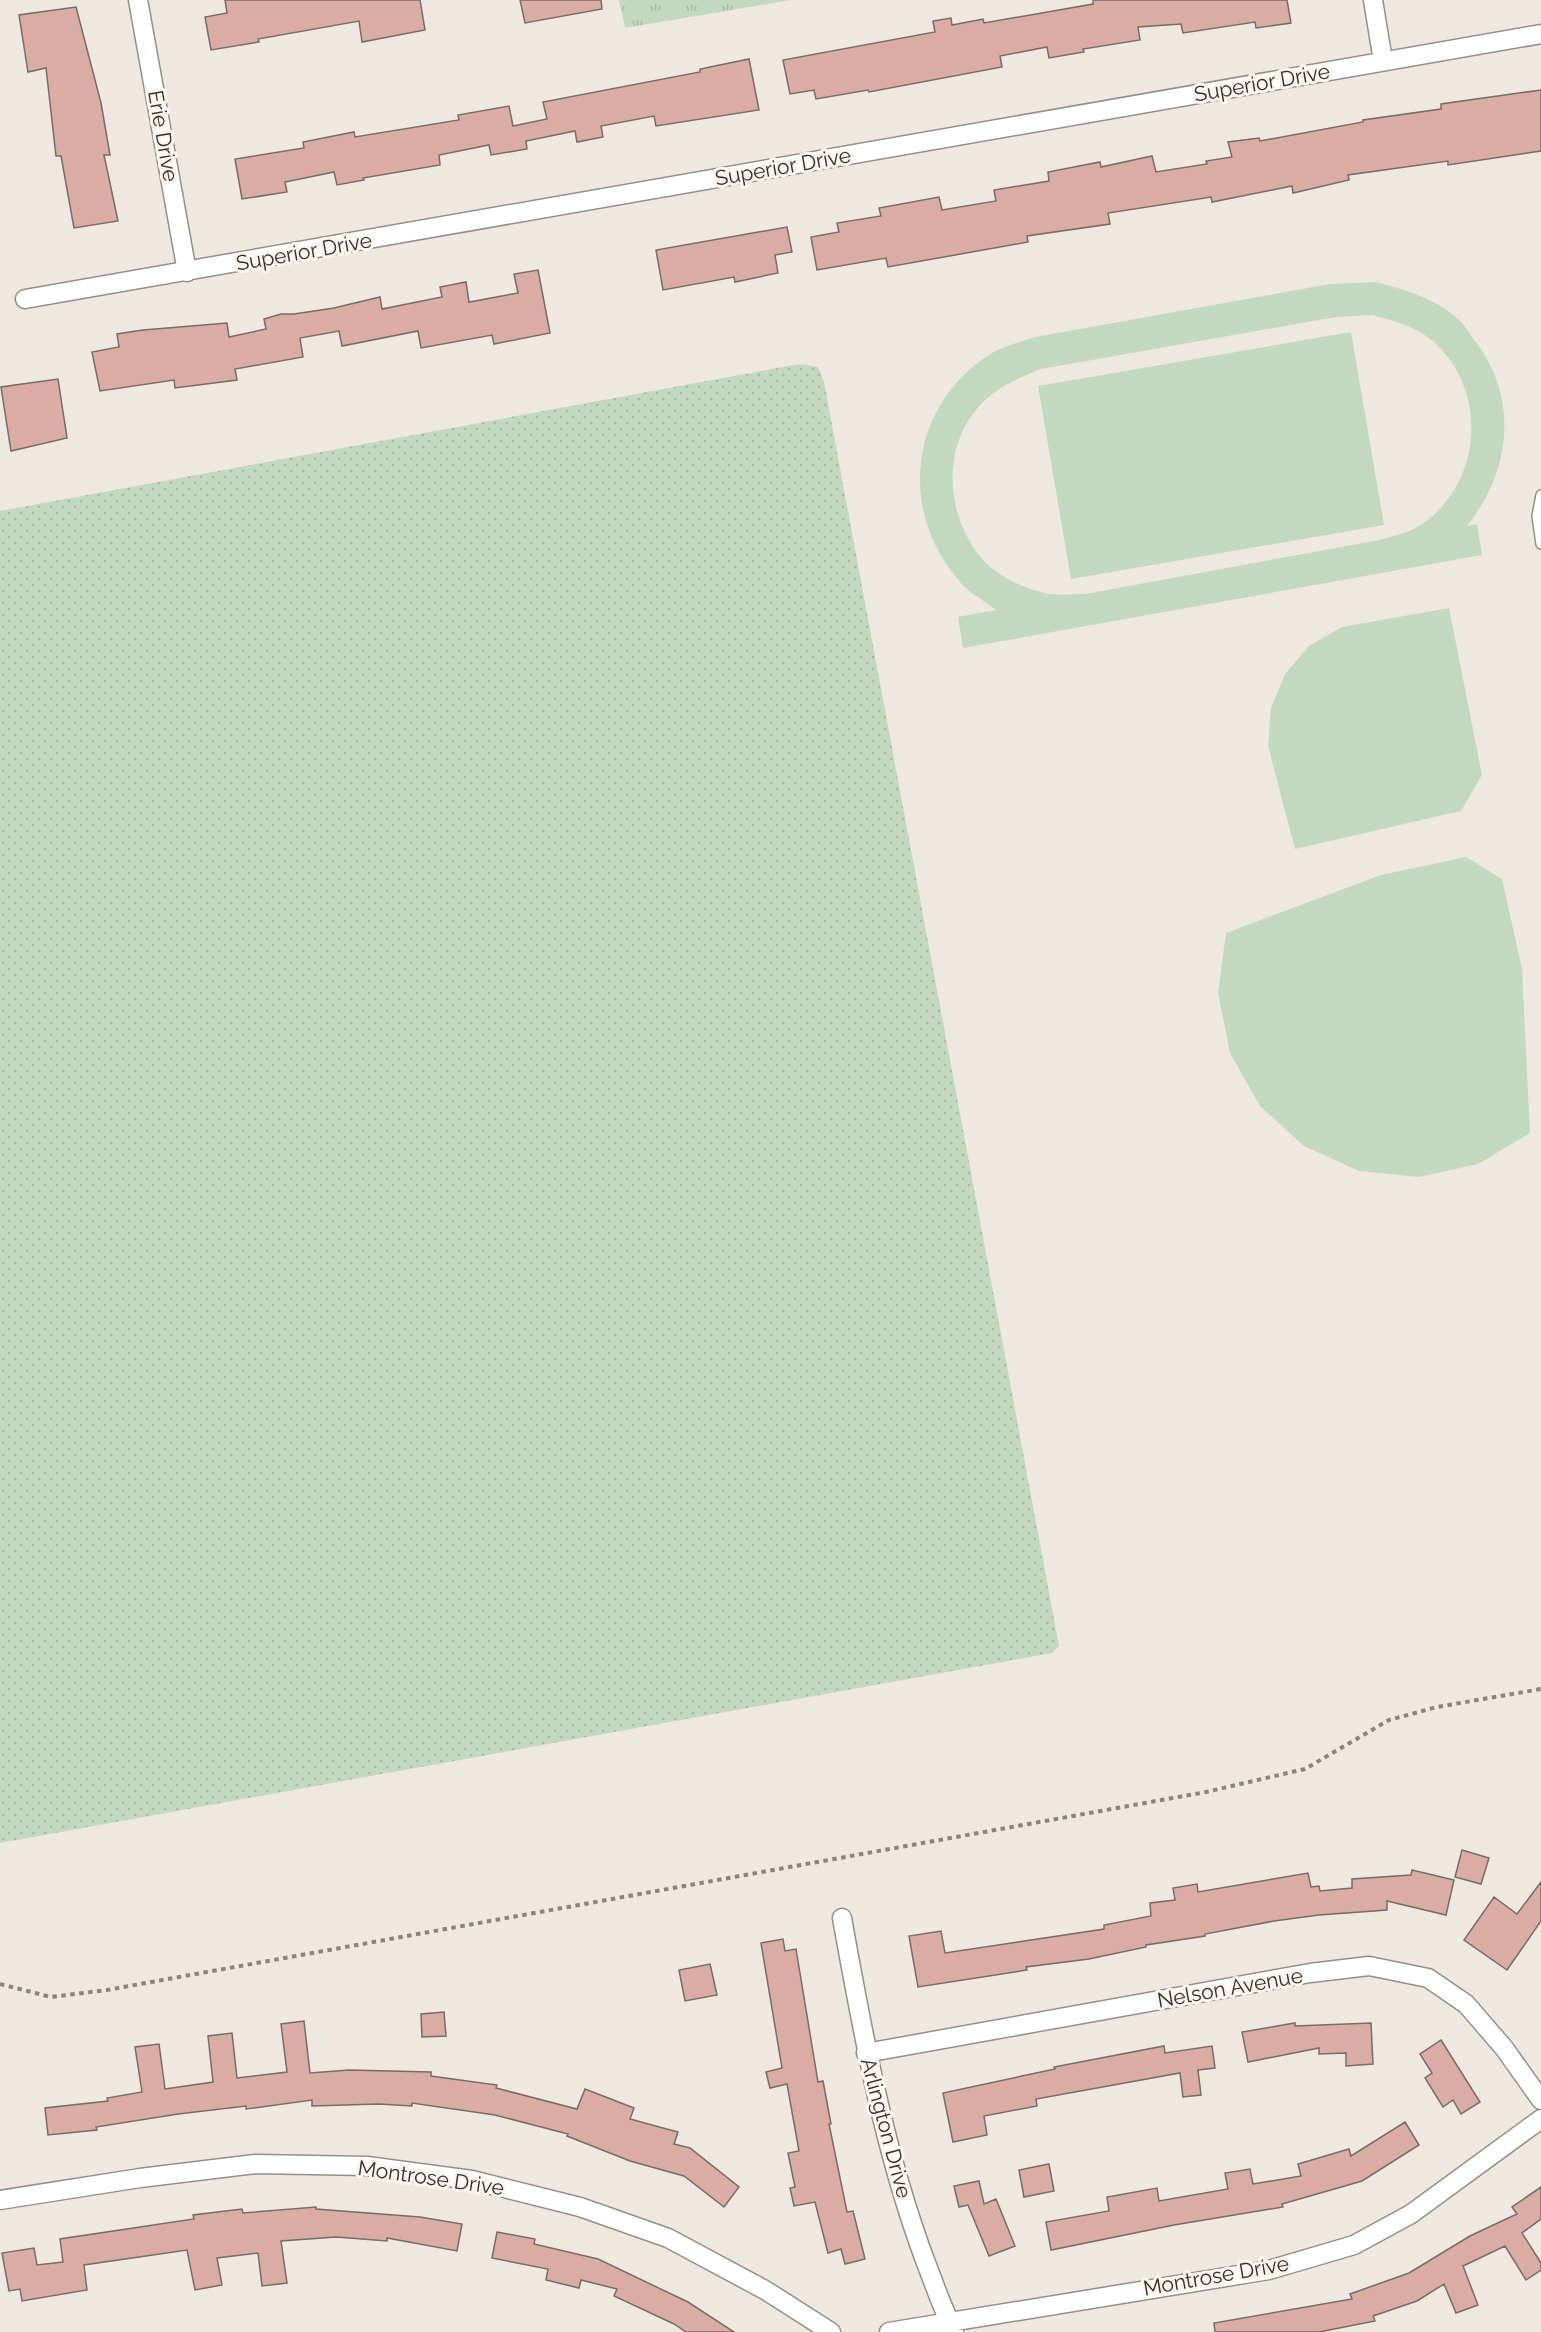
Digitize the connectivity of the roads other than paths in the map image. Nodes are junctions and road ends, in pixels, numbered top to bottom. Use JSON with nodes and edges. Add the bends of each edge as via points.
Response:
{"nodes":[{"id":1,"x":138,"y":0,"type":"edge"},
{"id":2,"x":1373,"y":0,"type":"edge"},
{"id":3,"x":1541,"y":34,"type":"edge"},
{"id":4,"x":1383,"y":61,"type":"junction"},
{"id":5,"x":188,"y":272,"type":"junction"},
{"id":6,"x":25,"y":300,"type":"dead end"},
{"id":7,"x":1541,"y":495,"type":"edge"},
{"id":8,"x":1541,"y":544,"type":"edge"},
{"id":9,"x":842,"y":1918,"type":"dead end"},
{"id":10,"x":866,"y":2053,"type":"junction"},
{"id":11,"x":1541,"y":2100,"type":"edge"},
{"id":12,"x":1541,"y":2119,"type":"edge"},
{"id":13,"x":0,"y":2200,"type":"edge"},
{"id":14,"x":952,"y":2326,"type":"edge"},
{"id":15,"x":831,"y":2332,"type":"edge"},
{"id":16,"x":889,"y":2332,"type":"edge"}],
"edges":[{"from":1,"to":5,"type":"street","name":"Erie Drive"},
{"from":2,"to":4,"type":"street"},
{"from":3,"to":4,"type":"street","name":"Superior Drive"},
{"from":4,"to":5,"type":"street","name":"Superior Drive"},
{"from":5,"to":6,"type":"street","name":"Superior Drive"},
{"from":7,"to":8,"type":"lane","via":[[1537,516]]},
{"from":9,"to":10,"type":"street","name":"Arlington Drive"},
{"from":10,"to":11,"type":"street","name":"Nelson Avenue","via":[[1310,1973],[1369,1966],[1428,1978],[1466,2004]]},
{"from":10,"to":14,"type":"street","name":"Arlington Drive","via":[[889,2150],[916,2237]]},
{"from":12,"to":14,"type":"street","name":"Montrose Drive","via":[[1411,2214],[1353,2245],[1269,2270]]},
{"from":13,"to":15,"type":"street","name":"Montrose Drive","via":[[255,2164],[367,2166],[472,2180],[580,2207],[668,2238],[765,2290]]},
{"from":14,"to":16,"type":"street","name":"Montrose Drive"}]}
